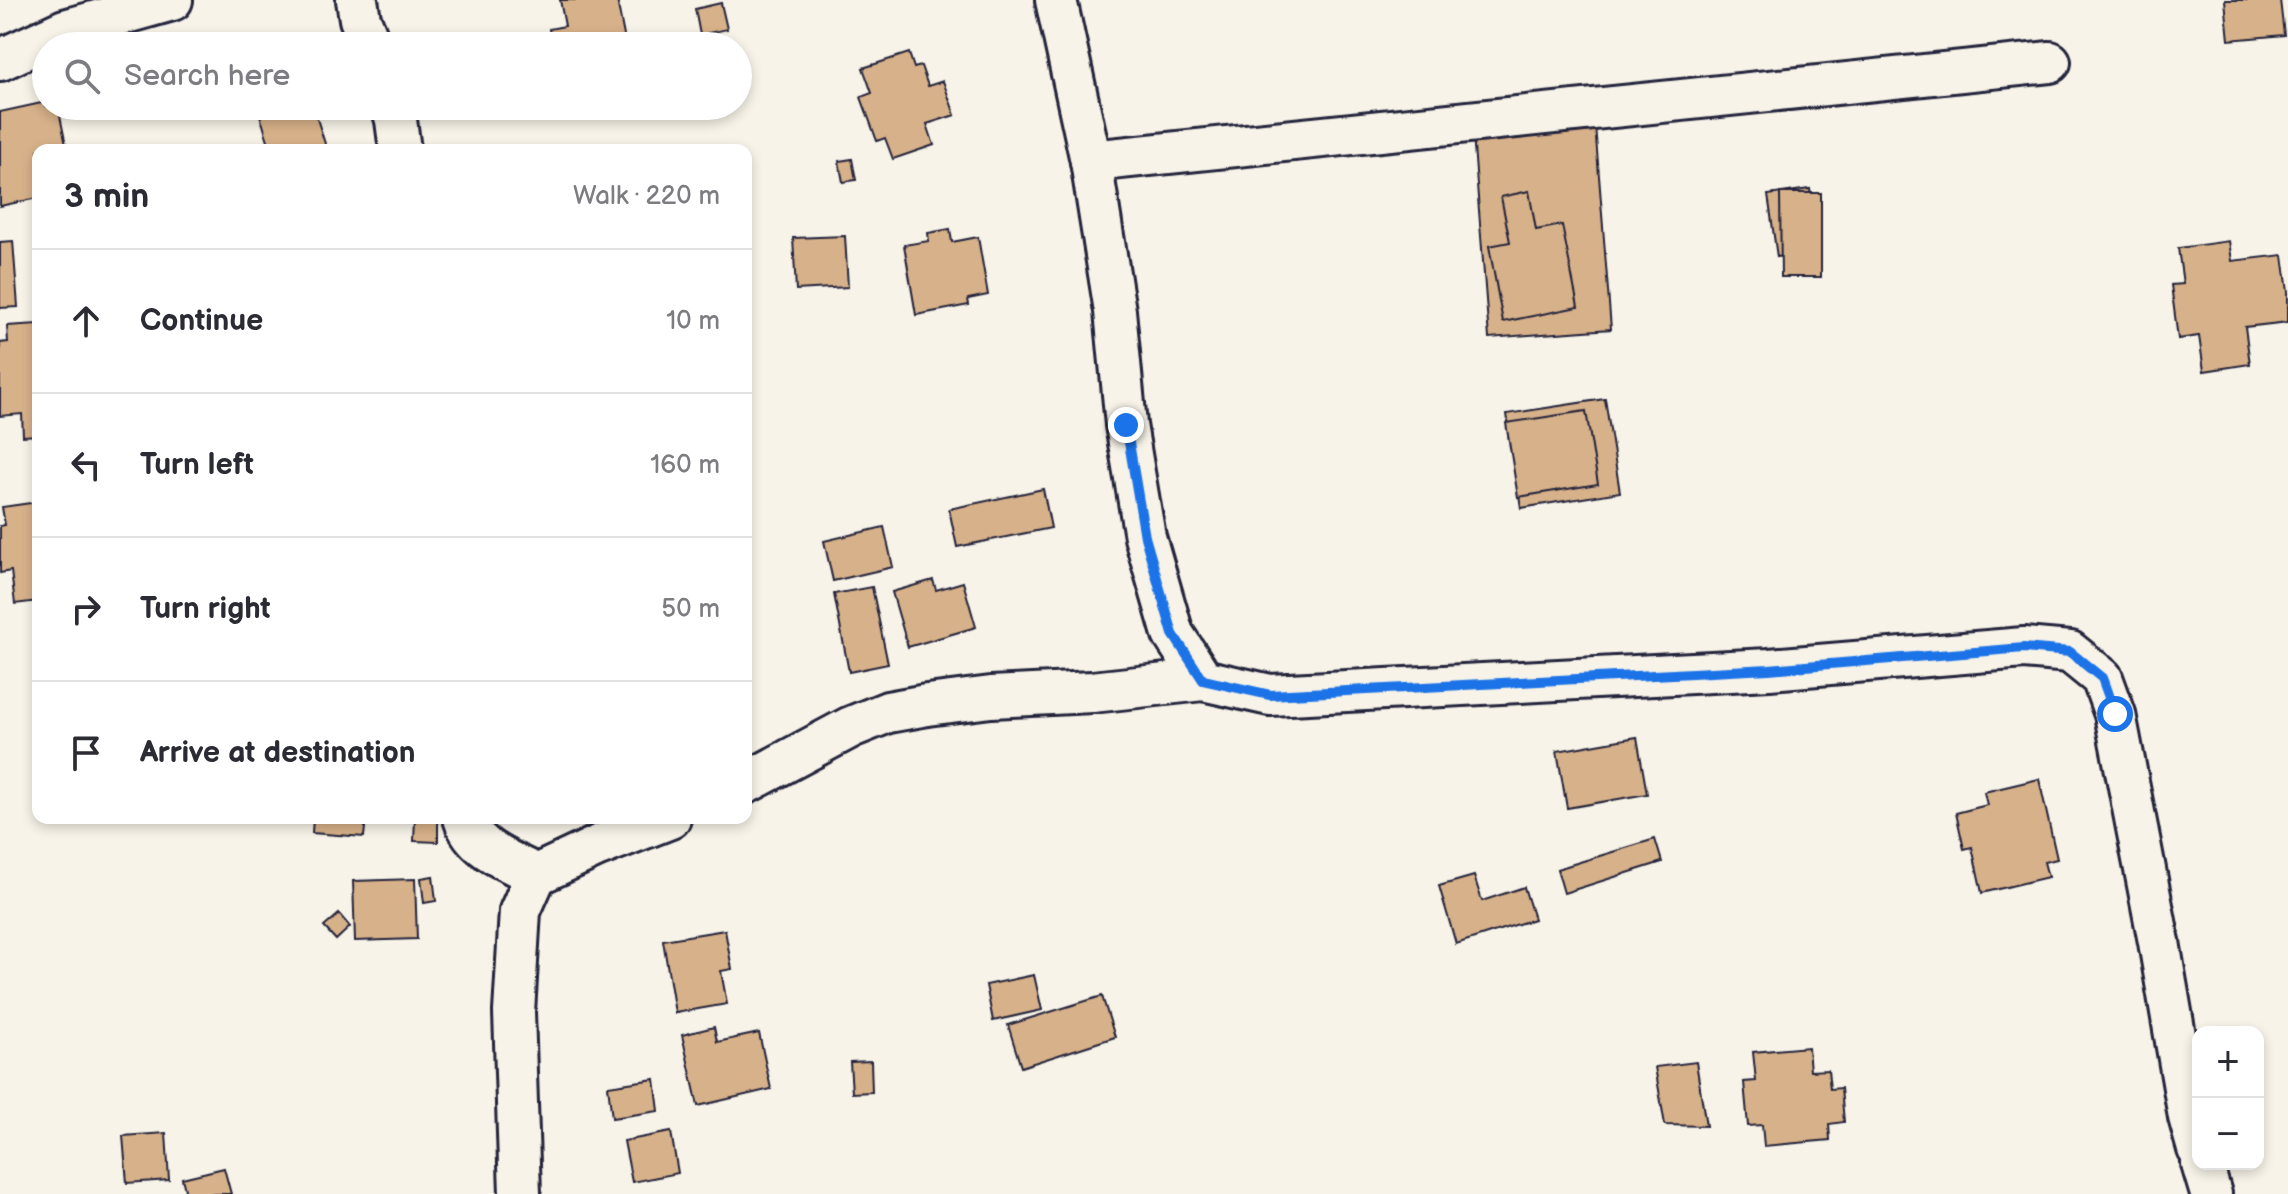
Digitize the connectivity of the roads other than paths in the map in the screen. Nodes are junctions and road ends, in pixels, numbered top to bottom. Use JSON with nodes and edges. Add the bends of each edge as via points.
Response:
{"nodes":[{"id":1,"x":172,"y":0,"type":"edge"},
{"id":2,"x":357,"y":0,"type":"edge"},
{"id":3,"x":1056,"y":0,"type":"edge"},
{"id":4,"x":61,"y":32,"type":"edge"},
{"id":5,"x":365,"y":32,"type":"edge"},
{"id":6,"x":32,"y":45,"type":"edge"},
{"id":7,"x":0,"y":60,"type":"edge"},
{"id":8,"x":2050,"y":62,"type":"dead end"},
{"id":9,"x":396,"y":120,"type":"edge"},
{"id":10,"x":399,"y":144,"type":"edge"},
{"id":11,"x":1091,"y":161,"type":"junction"},
{"id":12,"x":1203,"y":680,"type":"junction"},
{"id":13,"x":752,"y":780,"type":"edge"},
{"id":14,"x":466,"y":824,"type":"edge"},
{"id":15,"x":655,"y":824,"type":"edge"},
{"id":16,"x":536,"y":875,"type":"junction"},
{"id":17,"x":2192,"y":1128,"type":"edge"},
{"id":18,"x":2204,"y":1170,"type":"edge"},
{"id":19,"x":520,"y":1194,"type":"edge"},
{"id":20,"x":2211,"y":1194,"type":"edge"}],
"edges":[{"from":1,"to":4,"type":"street"},
{"from":2,"to":5,"type":"street"},
{"from":3,"to":11,"type":"street"},
{"from":6,"to":7,"type":"street"},
{"from":8,"to":11,"type":"street"},
{"from":9,"to":10,"type":"street"},
{"from":11,"to":12,"type":"street","via":[[1145,537],[1173,634]]},
{"from":12,"to":13,"type":"street","via":[[991,697],[888,712]]},
{"from":12,"to":17,"type":"street","via":[[1270,695],[1769,669],[2024,648],[2070,652],[2102,678],[2115,714]]},
{"from":14,"to":16,"type":"street","via":[[484,847]]},
{"from":15,"to":16,"type":"street"},
{"from":16,"to":19,"type":"street","via":[[520,911],[514,1012]]},
{"from":18,"to":20,"type":"street"}]}
